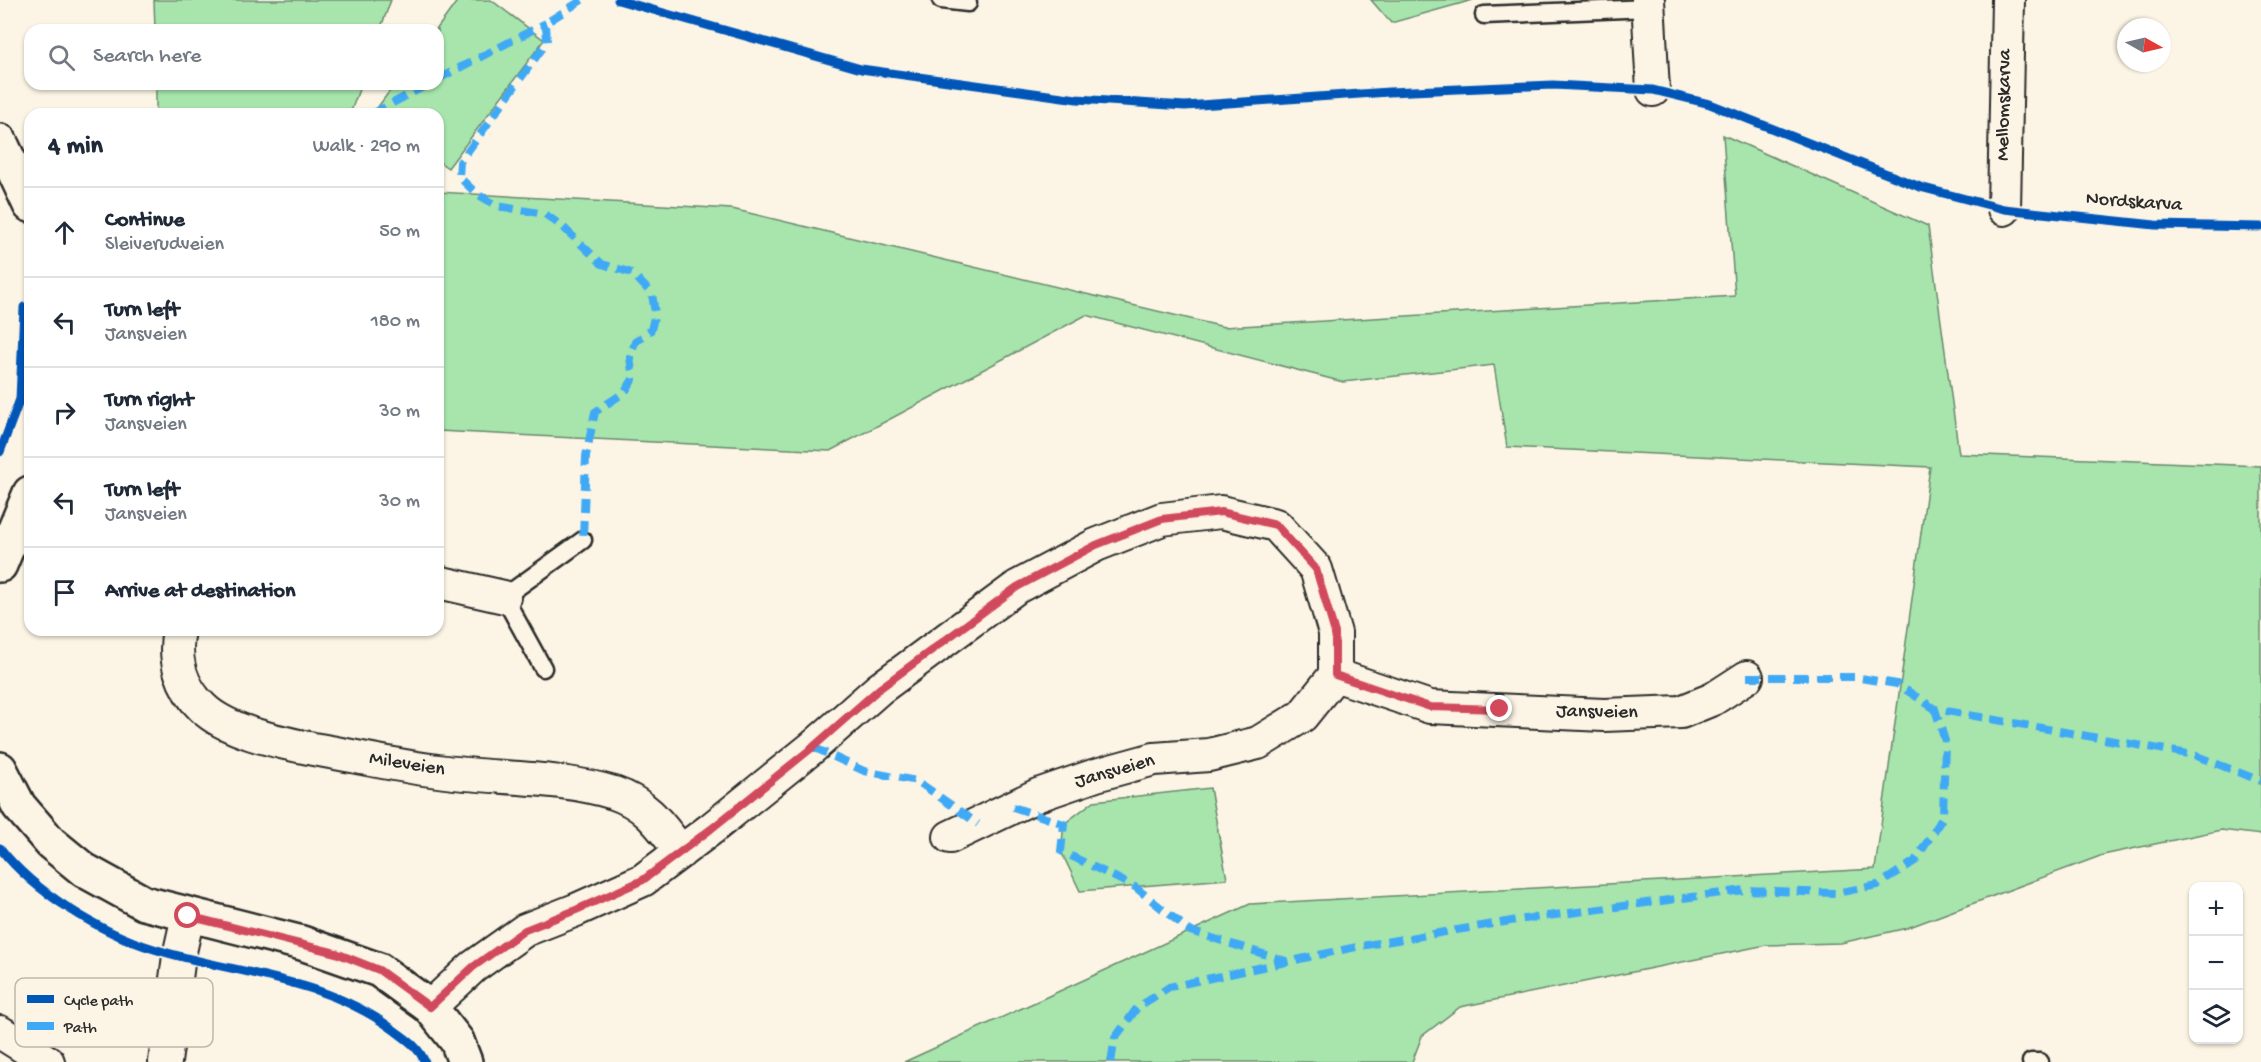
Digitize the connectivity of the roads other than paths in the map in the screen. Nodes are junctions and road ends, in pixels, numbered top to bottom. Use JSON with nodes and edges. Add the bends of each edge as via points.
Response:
{"nodes":[{"id":1,"x":941,"y":0,"type":"edge"},
{"id":2,"x":2008,"y":0,"type":"edge"},
{"id":3,"x":968,"y":3,"type":"dead end"},
{"id":4,"x":1648,"y":4,"type":"edge"},
{"id":5,"x":1484,"y":15,"type":"dead end"},
{"id":6,"x":1653,"y":90,"type":"dead end"},
{"id":7,"x":0,"y":141,"type":"edge"},
{"id":8,"x":24,"y":192,"type":"edge"},
{"id":9,"x":2004,"y":209,"type":"dead end"},
{"id":10,"x":24,"y":507,"type":"edge"},
{"id":11,"x":583,"y":540,"type":"dead end"},
{"id":12,"x":0,"y":565,"type":"edge"},
{"id":13,"x":444,"y":583,"type":"edge"},
{"id":14,"x":504,"y":597,"type":"junction"},
{"id":15,"x":178,"y":636,"type":"edge"},
{"id":16,"x":543,"y":668,"type":"dead end"},
{"id":17,"x":1335,"y":675,"type":"junction"},
{"id":18,"x":1747,"y":677,"type":"dead end"},
{"id":19,"x":0,"y":769,"type":"edge"},
{"id":20,"x":950,"y":837,"type":"dead end"},
{"id":21,"x":681,"y":852,"type":"junction"},
{"id":22,"x":188,"y":916,"type":"junction"},
{"id":23,"x":176,"y":978,"type":"edge"},
{"id":24,"x":430,"y":1007,"type":"junction"},
{"id":25,"x":0,"y":1032,"type":"edge"},
{"id":26,"x":15,"y":1041,"type":"edge"},
{"id":27,"x":24,"y":1047,"type":"edge"},
{"id":28,"x":167,"y":1047,"type":"edge"},
{"id":29,"x":48,"y":1062,"type":"edge"},
{"id":30,"x":165,"y":1062,"type":"edge"},
{"id":31,"x":465,"y":1062,"type":"edge"},
{"id":32,"x":2031,"y":1062,"type":"edge"},
{"id":33,"x":2040,"y":1062,"type":"edge"}],
"edges":[{"from":1,"to":3,"type":"lane"},
{"from":2,"to":9,"type":"street","name":"Mellomskarva"},
{"from":4,"to":5,"type":"lane"},
{"from":4,"to":6,"type":"street"},
{"from":7,"to":8,"type":"street"},
{"from":10,"to":12,"type":"street"},
{"from":11,"to":14,"type":"lane"},
{"from":13,"to":14,"type":"street"},
{"from":14,"to":16,"type":"lane"},
{"from":15,"to":21,"type":"street","name":"Mileveien","via":[[175,650],[181,678],[204,709],[239,729],[283,743],[427,769],[563,782],[615,794],[647,809]]},
{"from":17,"to":18,"type":"street","name":"Jansveien","via":[[1430,707],[1604,715],[1681,712],[1713,699]]},
{"from":17,"to":20,"type":"street","name":"Jansveien","via":[[1302,716],[1258,743],[1209,755],[1154,759],[1096,775],[1038,795]]},
{"from":17,"to":21,"type":"street","via":[[1335,633],[1316,569],[1276,525],[1221,512],[1162,519],[1096,545],[1017,587],[879,689]]},
{"from":19,"to":22,"type":"street","via":[[19,806],[51,843],[84,870],[144,903]]},
{"from":21,"to":24,"type":"street","via":[[643,880],[525,930],[473,967]]},
{"from":22,"to":23,"type":"street"},
{"from":22,"to":24,"type":"street","via":[[336,953],[379,970]]},
{"from":24,"to":31,"type":"street","via":[[457,1041]]},
{"from":25,"to":26,"type":"street"},
{"from":27,"to":29,"type":"street"},
{"from":28,"to":30,"type":"street"},
{"from":32,"to":33,"type":"lane"}]}
